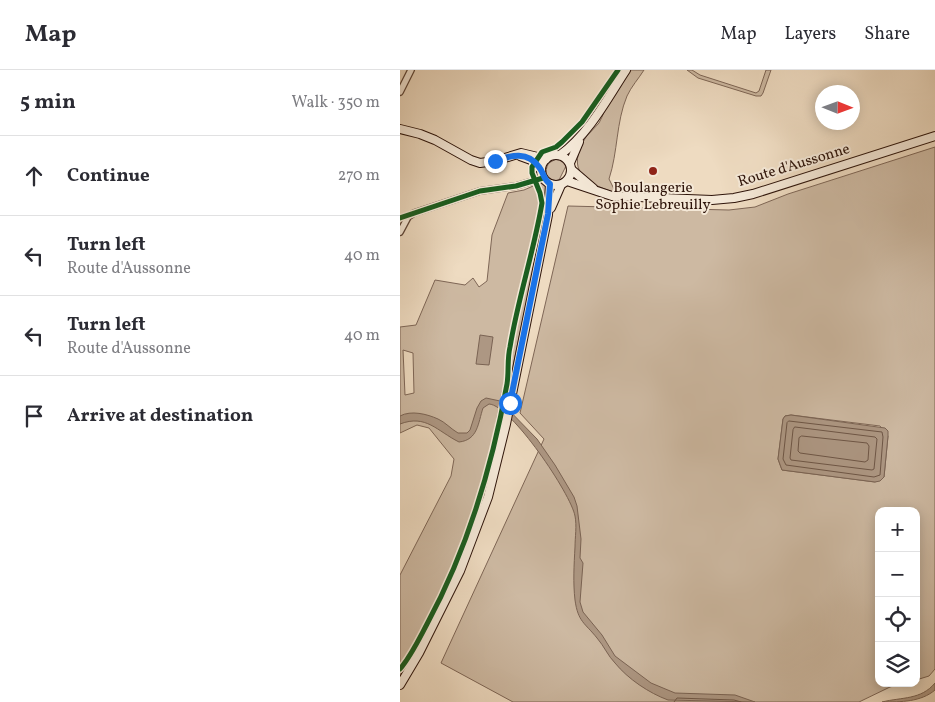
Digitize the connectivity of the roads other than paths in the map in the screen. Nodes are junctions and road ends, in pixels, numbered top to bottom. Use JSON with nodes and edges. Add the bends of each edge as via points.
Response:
{"nodes":[{"id":1,"x":412,"y":70,"type":"edge"},
{"id":2,"x":626,"y":70,"type":"edge"},
{"id":3,"x":400,"y":92,"type":"edge"},
{"id":4,"x":400,"y":129,"type":"edge"},
{"id":5,"x":583,"y":133,"type":"junction"},
{"id":6,"x":935,"y":136,"type":"edge"},
{"id":7,"x":513,"y":155,"type":"junction"},
{"id":8,"x":560,"y":155,"type":"junction"},
{"id":9,"x":546,"y":159,"type":"junction"},
{"id":10,"x":571,"y":167,"type":"junction"},
{"id":11,"x":542,"y":174,"type":"junction"},
{"id":12,"x":564,"y":183,"type":"junction"},
{"id":13,"x":550,"y":184,"type":"junction"},
{"id":14,"x":598,"y":192,"type":"junction"},
{"id":15,"x":548,"y":214,"type":"junction"},
{"id":16,"x":400,"y":232,"type":"edge"},
{"id":17,"x":400,"y":685,"type":"edge"}],
"edges":[{"from":1,"to":3,"type":"street"},
{"from":2,"to":5,"type":"main road"},
{"from":4,"to":7,"type":"main road","via":[[435,140],[480,163]]},
{"from":5,"to":8,"type":"main road"},
{"from":5,"to":10,"type":"main road"},
{"from":6,"to":14,"type":"main road","name":"Route d'Aussonne","via":[[734,198],[612,196]]},
{"from":7,"to":9,"type":"main road","via":[[526,153]]},
{"from":7,"to":11,"type":"main road","via":[[531,160]]},
{"from":8,"to":9,"type":"main road"},
{"from":8,"to":10,"type":"main road"},
{"from":9,"to":11,"type":"main road"},
{"from":10,"to":12,"type":"main road"},
{"from":10,"to":14,"type":"main road"},
{"from":11,"to":13,"type":"main road"},
{"from":11,"to":16,"type":"street","via":[[516,186],[472,193],[408,217]]},
{"from":12,"to":13,"type":"main road"},
{"from":12,"to":14,"type":"main road","name":"Route d'Aussonne"},
{"from":12,"to":15,"type":"main road"},
{"from":13,"to":15,"type":"main road"},
{"from":15,"to":17,"type":"main road","via":[[488,497],[460,572]]}]}
